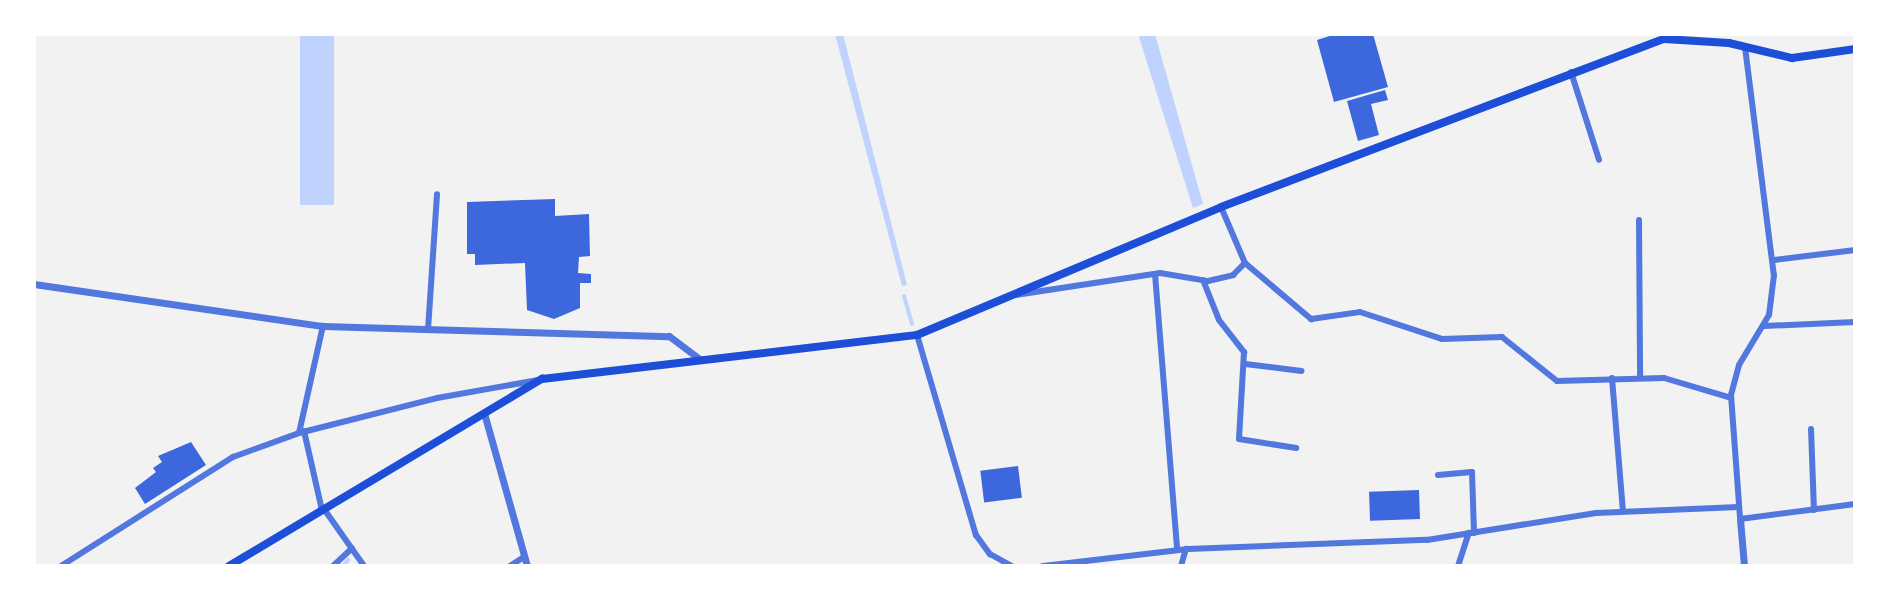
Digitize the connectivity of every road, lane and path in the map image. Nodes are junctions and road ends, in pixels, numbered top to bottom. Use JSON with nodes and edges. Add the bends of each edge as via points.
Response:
{"nodes":[{"id":1,"x":1694,"y":36,"type":"edge"},
{"id":2,"x":1745,"y":47,"type":"junction"},
{"id":3,"x":1855,"y":49,"type":"edge"},
{"id":4,"x":1571,"y":72,"type":"junction"},
{"id":5,"x":1599,"y":160,"type":"dead end"},
{"id":6,"x":437,"y":194,"type":"dead end"},
{"id":7,"x":1221,"y":207,"type":"junction"},
{"id":8,"x":1639,"y":220,"type":"dead end"},
{"id":9,"x":1855,"y":250,"type":"edge"},
{"id":10,"x":1774,"y":260,"type":"junction"},
{"id":11,"x":1245,"y":263,"type":"junction"},
{"id":12,"x":1077,"y":267,"type":"junction"},
{"id":13,"x":1155,"y":274,"type":"junction"},
{"id":14,"x":1203,"y":280,"type":"junction"},
{"id":15,"x":1084,"y":283,"type":"junction"},
{"id":16,"x":34,"y":284,"type":"edge"},
{"id":17,"x":1012,"y":295,"type":"junction"},
{"id":18,"x":1855,"y":322,"type":"edge"},
{"id":19,"x":323,"y":326,"type":"junction"},
{"id":20,"x":1764,"y":326,"type":"junction"},
{"id":21,"x":428,"y":332,"type":"junction"},
{"id":22,"x":917,"y":335,"type":"junction"},
{"id":23,"x":701,"y":360,"type":"junction"},
{"id":24,"x":1245,"y":364,"type":"junction"},
{"id":25,"x":1302,"y":371,"type":"dead end"},
{"id":26,"x":1640,"y":377,"type":"junction"},
{"id":27,"x":1612,"y":378,"type":"junction"},
{"id":28,"x":542,"y":379,"type":"junction"},
{"id":29,"x":1731,"y":398,"type":"junction"},
{"id":30,"x":484,"y":413,"type":"junction"},
{"id":31,"x":1811,"y":429,"type":"dead end"},
{"id":32,"x":301,"y":432,"type":"junction"},
{"id":33,"x":1296,"y":448,"type":"dead end"},
{"id":34,"x":1438,"y":475,"type":"dead end"},
{"id":35,"x":1855,"y":504,"type":"edge"},
{"id":36,"x":1739,"y":507,"type":"junction"},
{"id":37,"x":323,"y":510,"type":"junction"},
{"id":38,"x":1814,"y":510,"type":"junction"},
{"id":39,"x":1623,"y":511,"type":"junction"},
{"id":40,"x":1740,"y":519,"type":"junction"},
{"id":41,"x":1471,"y":533,"type":"junction"},
{"id":42,"x":352,"y":548,"type":"junction"},
{"id":43,"x":1186,"y":549,"type":"junction"},
{"id":44,"x":1177,"y":550,"type":"junction"},
{"id":45,"x":524,"y":557,"type":"junction"},
{"id":46,"x":61,"y":566,"type":"edge"},
{"id":47,"x":229,"y":566,"type":"edge"},
{"id":48,"x":333,"y":566,"type":"edge"},
{"id":49,"x":364,"y":566,"type":"edge"},
{"id":50,"x":510,"y":566,"type":"edge"},
{"id":51,"x":527,"y":566,"type":"edge"},
{"id":52,"x":1012,"y":566,"type":"edge"},
{"id":53,"x":1043,"y":566,"type":"edge"},
{"id":54,"x":1181,"y":566,"type":"edge"},
{"id":55,"x":1458,"y":566,"type":"edge"},
{"id":56,"x":1744,"y":566,"type":"edge"}],
"edges":[{"from":1,"to":2,"type":"main road"},
{"from":1,"to":4,"type":"main road","via":[[1664,39]]},
{"from":2,"to":3,"type":"main road","via":[[1792,58]]},
{"from":2,"to":10,"type":"street"},
{"from":4,"to":5,"type":"street"},
{"from":4,"to":7,"type":"main road"},
{"from":6,"to":21,"type":"street"},
{"from":7,"to":11,"type":"street"},
{"from":7,"to":12,"type":"main road"},
{"from":8,"to":26,"type":"street"},
{"from":9,"to":10,"type":"street"},
{"from":10,"to":20,"type":"street","via":[[1772,303]]},
{"from":11,"to":14,"type":"street","via":[[1233,275]]},
{"from":11,"to":27,"type":"street","via":[[1311,319],[1360,312],[1442,339],[1502,337],[1557,381]]},
{"from":12,"to":15,"type":"street"},
{"from":12,"to":17,"type":"main road"},
{"from":13,"to":14,"type":"street"},
{"from":13,"to":15,"type":"street"},
{"from":13,"to":44,"type":"street"},
{"from":14,"to":24,"type":"street","via":[[1219,320],[1242,347]]},
{"from":15,"to":17,"type":"street"},
{"from":16,"to":19,"type":"street"},
{"from":17,"to":22,"type":"main road"},
{"from":18,"to":20,"type":"street"},
{"from":19,"to":21,"type":"street"},
{"from":19,"to":32,"type":"street"},
{"from":20,"to":29,"type":"street","via":[[1739,365]]},
{"from":21,"to":23,"type":"street","via":[[669,336]]},
{"from":22,"to":23,"type":"main road","via":[[877,344]]},
{"from":22,"to":52,"type":"street","via":[[976,535],[990,554]]},
{"from":23,"to":28,"type":"main road"},
{"from":24,"to":25,"type":"street"},
{"from":24,"to":33,"type":"street","via":[[1239,439]]},
{"from":26,"to":27,"type":"street"},
{"from":26,"to":29,"type":"street","via":[[1681,380]]},
{"from":27,"to":39,"type":"street"},
{"from":28,"to":30,"type":"main road"},
{"from":28,"to":32,"type":"street"},
{"from":29,"to":36,"type":"street"},
{"from":30,"to":37,"type":"main road"},
{"from":30,"to":45,"type":"street"},
{"from":31,"to":38,"type":"street"},
{"from":32,"to":37,"type":"street"},
{"from":32,"to":46,"type":"street","via":[[233,457]]},
{"from":34,"to":41,"type":"street","via":[[1472,472]]},
{"from":35,"to":38,"type":"street"},
{"from":36,"to":39,"type":"street"},
{"from":36,"to":40,"type":"street"},
{"from":37,"to":42,"type":"street"},
{"from":37,"to":47,"type":"main road"},
{"from":38,"to":40,"type":"street"},
{"from":39,"to":41,"type":"street"},
{"from":40,"to":56,"type":"street"},
{"from":41,"to":43,"type":"street","via":[[1427,540]]},
{"from":41,"to":55,"type":"street"},
{"from":42,"to":48,"type":"street"},
{"from":42,"to":49,"type":"street"},
{"from":43,"to":44,"type":"street"},
{"from":43,"to":54,"type":"street"},
{"from":44,"to":53,"type":"street"},
{"from":45,"to":50,"type":"street"},
{"from":45,"to":51,"type":"street"}]}
